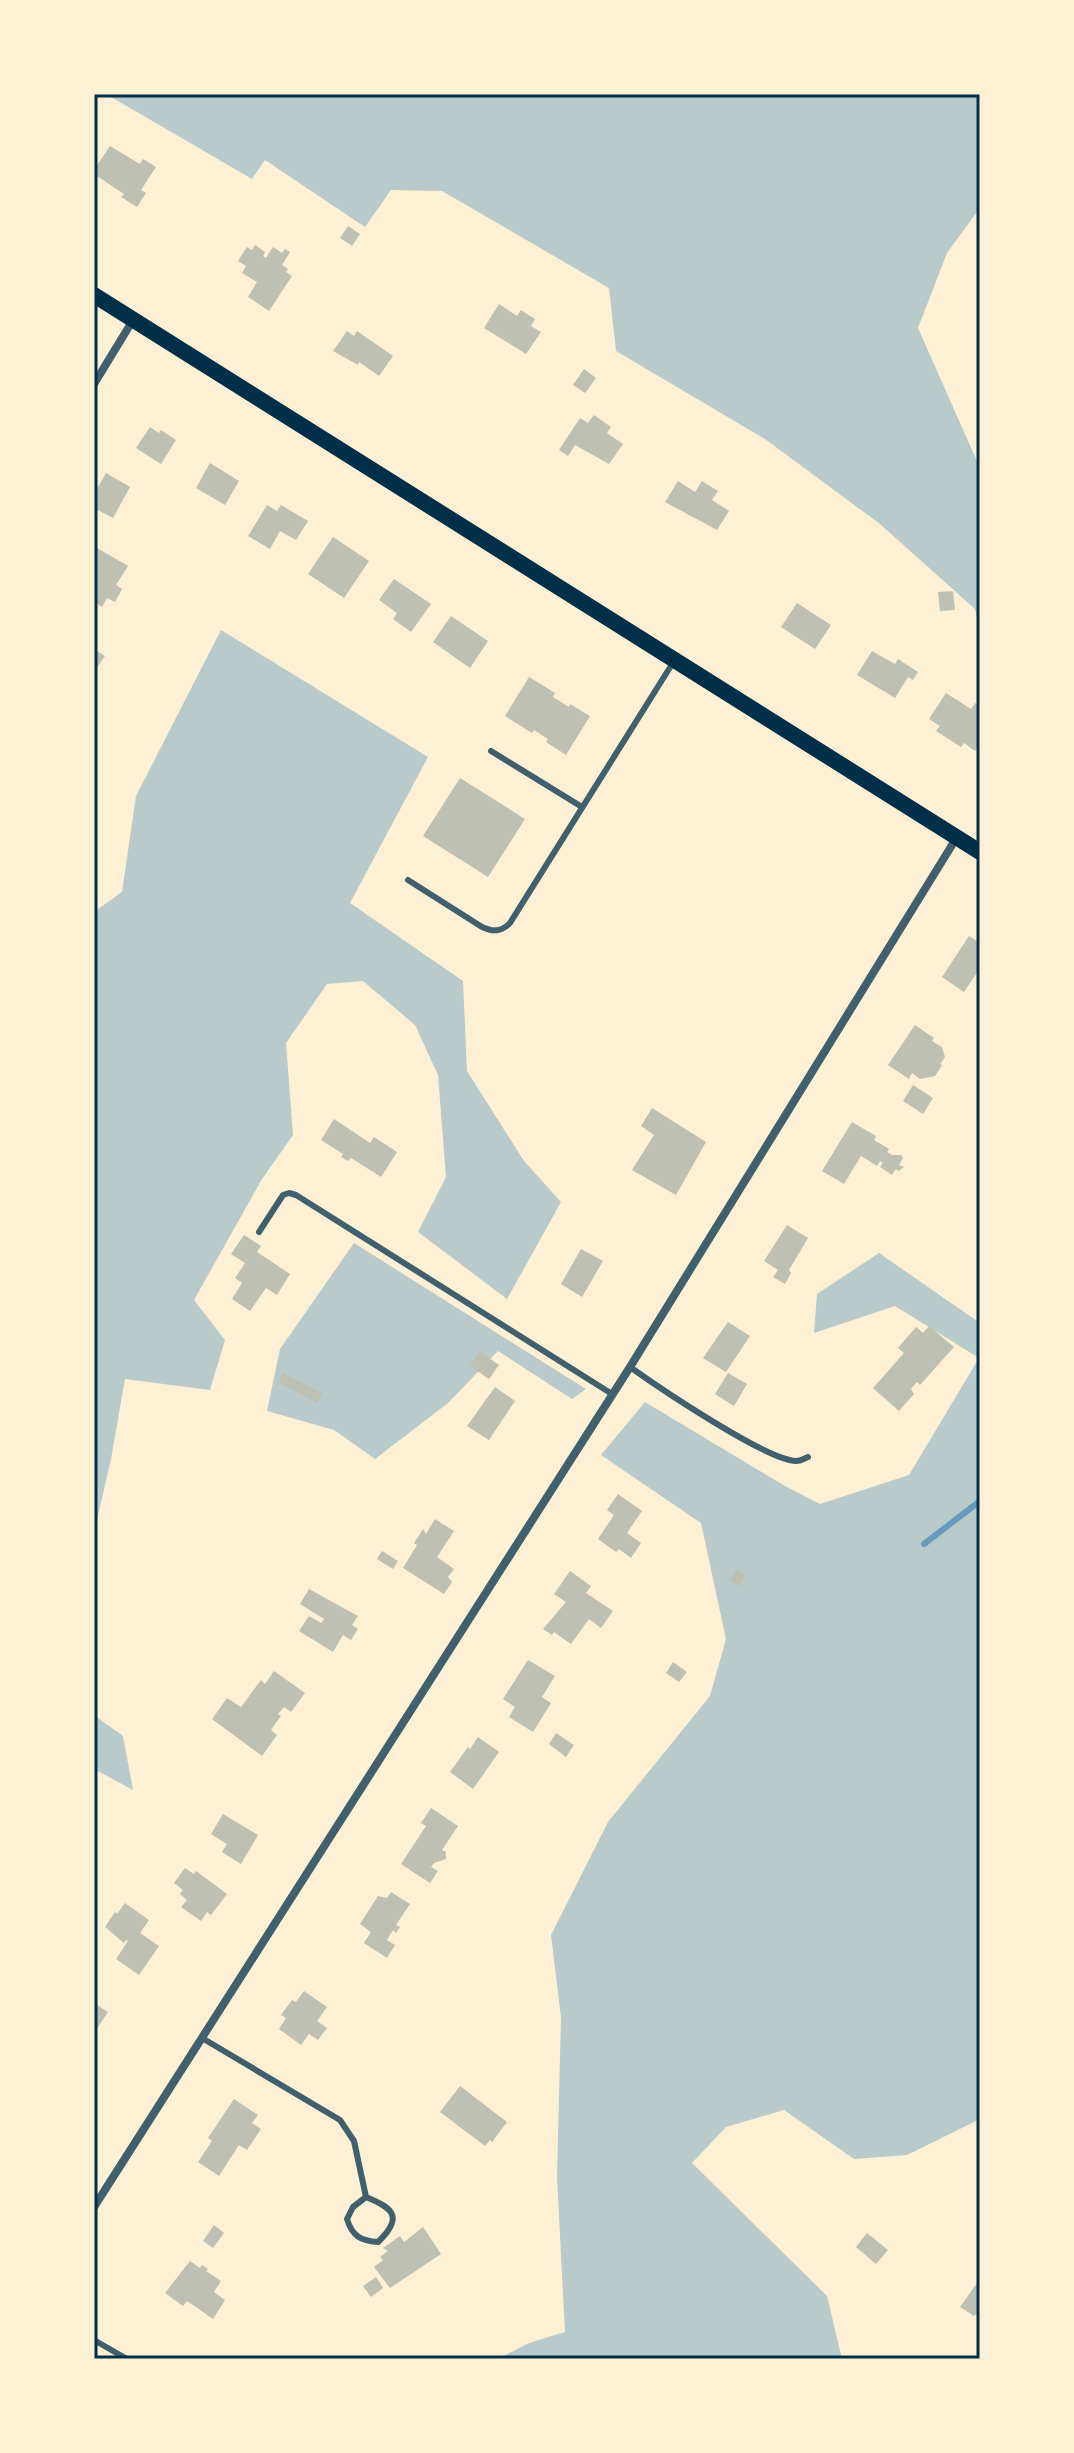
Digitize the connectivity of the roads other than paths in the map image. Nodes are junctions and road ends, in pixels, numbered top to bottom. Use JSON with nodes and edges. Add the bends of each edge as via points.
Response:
{"nodes":[{"id":1,"x":94,"y":295,"type":"edge"},
{"id":2,"x":134,"y":320,"type":"junction"},
{"id":3,"x":94,"y":384,"type":"edge"},
{"id":4,"x":674,"y":661,"type":"junction"},
{"id":5,"x":491,"y":751,"type":"dead end"},
{"id":6,"x":582,"y":807,"type":"junction"},
{"id":7,"x":957,"y":837,"type":"junction"},
{"id":8,"x":980,"y":852,"type":"edge"},
{"id":9,"x":408,"y":880,"type":"dead end"},
{"id":10,"x":259,"y":1232,"type":"dead end"},
{"id":11,"x":630,"y":1367,"type":"junction"},
{"id":12,"x":612,"y":1394,"type":"junction"},
{"id":13,"x":808,"y":1457,"type":"dead end"},
{"id":14,"x":202,"y":2038,"type":"junction"},
{"id":15,"x":366,"y":2197,"type":"junction"},
{"id":16,"x":94,"y":2207,"type":"edge"},
{"id":17,"x":94,"y":2340,"type":"edge"},
{"id":18,"x":127,"y":2359,"type":"edge"}],
"edges":[{"from":1,"to":2,"type":"main road"},
{"from":2,"to":3,"type":"street"},
{"from":2,"to":4,"type":"main road"},
{"from":4,"to":6,"type":"lane"},
{"from":4,"to":7,"type":"main road"},
{"from":5,"to":6,"type":"lane"},
{"from":6,"to":9,"type":"lane","via":[[510,923],[499,931],[482,927]]},
{"from":7,"to":8,"type":"main road"},
{"from":7,"to":11,"type":"street"},
{"from":10,"to":12,"type":"lane","via":[[283,1195],[296,1195]]},
{"from":11,"to":12,"type":"street"},
{"from":11,"to":13,"type":"lane","via":[[761,1448],[799,1461]]},
{"from":12,"to":14,"type":"street"},
{"from":14,"to":15,"type":"lane","via":[[340,2120],[354,2141]]},
{"from":14,"to":16,"type":"street"},
{"from":15,"to":15,"type":"lane","via":[[347,2219],[351,2231],[364,2241],[378,2242],[390,2230],[392,2216],[387,2206]]},
{"from":17,"to":18,"type":"lane"}]}
